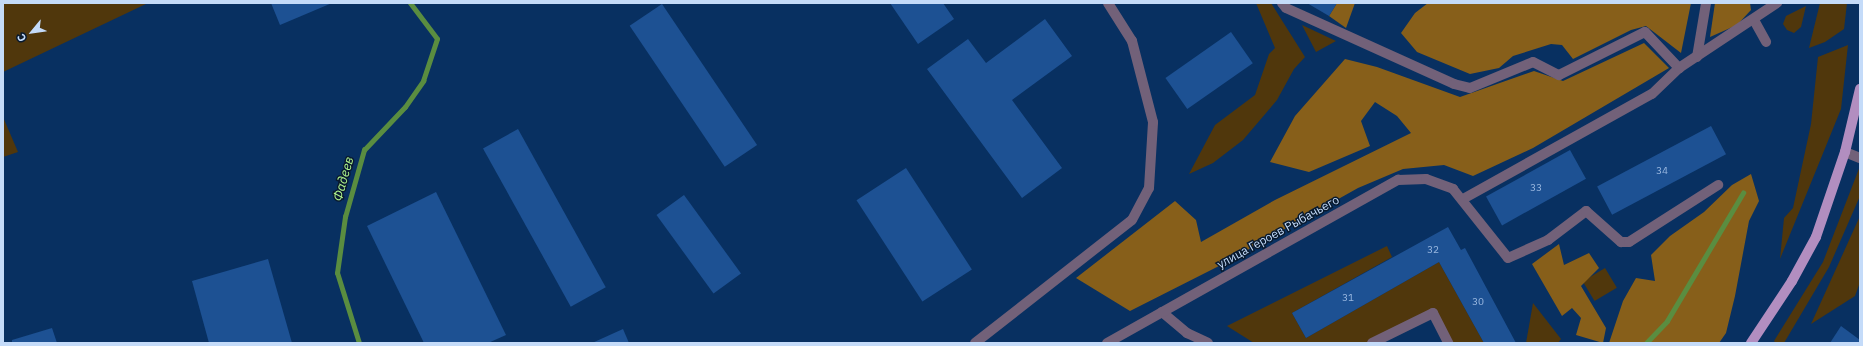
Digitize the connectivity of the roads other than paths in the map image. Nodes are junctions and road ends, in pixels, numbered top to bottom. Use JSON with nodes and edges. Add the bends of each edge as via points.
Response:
{"nodes":[{"id":1,"x":1108,"y":3,"type":"edge"},
{"id":2,"x":1282,"y":3,"type":"edge"},
{"id":3,"x":1706,"y":3,"type":"edge"},
{"id":4,"x":1776,"y":3,"type":"edge"},
{"id":5,"x":1754,"y":20,"type":"junction"},
{"id":6,"x":1766,"y":42,"type":"dead end"},
{"id":7,"x":1697,"y":57,"type":"junction"},
{"id":8,"x":1678,"y":68,"type":"junction"},
{"id":9,"x":1860,"y":88,"type":"edge"},
{"id":10,"x":1845,"y":152,"type":"junction"},
{"id":11,"x":1860,"y":158,"type":"edge"},
{"id":12,"x":1718,"y":185,"type":"dead end"},
{"id":13,"x":1463,"y":199,"type":"junction"},
{"id":14,"x":1162,"y":312,"type":"junction"},
{"id":15,"x":975,"y":343,"type":"edge"},
{"id":16,"x":1108,"y":343,"type":"edge"},
{"id":17,"x":1208,"y":343,"type":"edge"},
{"id":18,"x":1372,"y":343,"type":"edge"},
{"id":19,"x":1448,"y":343,"type":"edge"},
{"id":20,"x":1752,"y":343,"type":"edge"}],
"edges":[{"from":1,"to":15,"type":"street","via":[[1132,41],[1153,122],[1149,188],[1132,220]]},
{"from":2,"to":8,"type":"street","via":[[1286,8],[1454,84],[1470,88],[1533,62],[1559,75],[1645,32]]},
{"from":3,"to":7,"type":"street"},
{"from":4,"to":5,"type":"street"},
{"from":5,"to":6,"type":"street"},
{"from":5,"to":7,"type":"street"},
{"from":7,"to":8,"type":"street"},
{"from":8,"to":13,"type":"street","via":[[1652,94]]},
{"from":9,"to":10,"type":"main road"},
{"from":10,"to":11,"type":"street"},
{"from":10,"to":20,"type":"main road","via":[[1816,237],[1792,281]]},
{"from":12,"to":13,"type":"street","name":"улица Героев Рыбачьего","via":[[1629,242],[1621,242],[1586,211],[1548,240],[1508,258]]},
{"from":13,"to":14,"type":"street","name":"улица Героев Рыбачьего","via":[[1453,189],[1426,179],[1398,180]]},
{"from":14,"to":16,"type":"street","name":"улица Героев Рыбачьего"},
{"from":14,"to":17,"type":"street","via":[[1187,333]]},
{"from":18,"to":19,"type":"street","via":[[1433,313]]}]}
